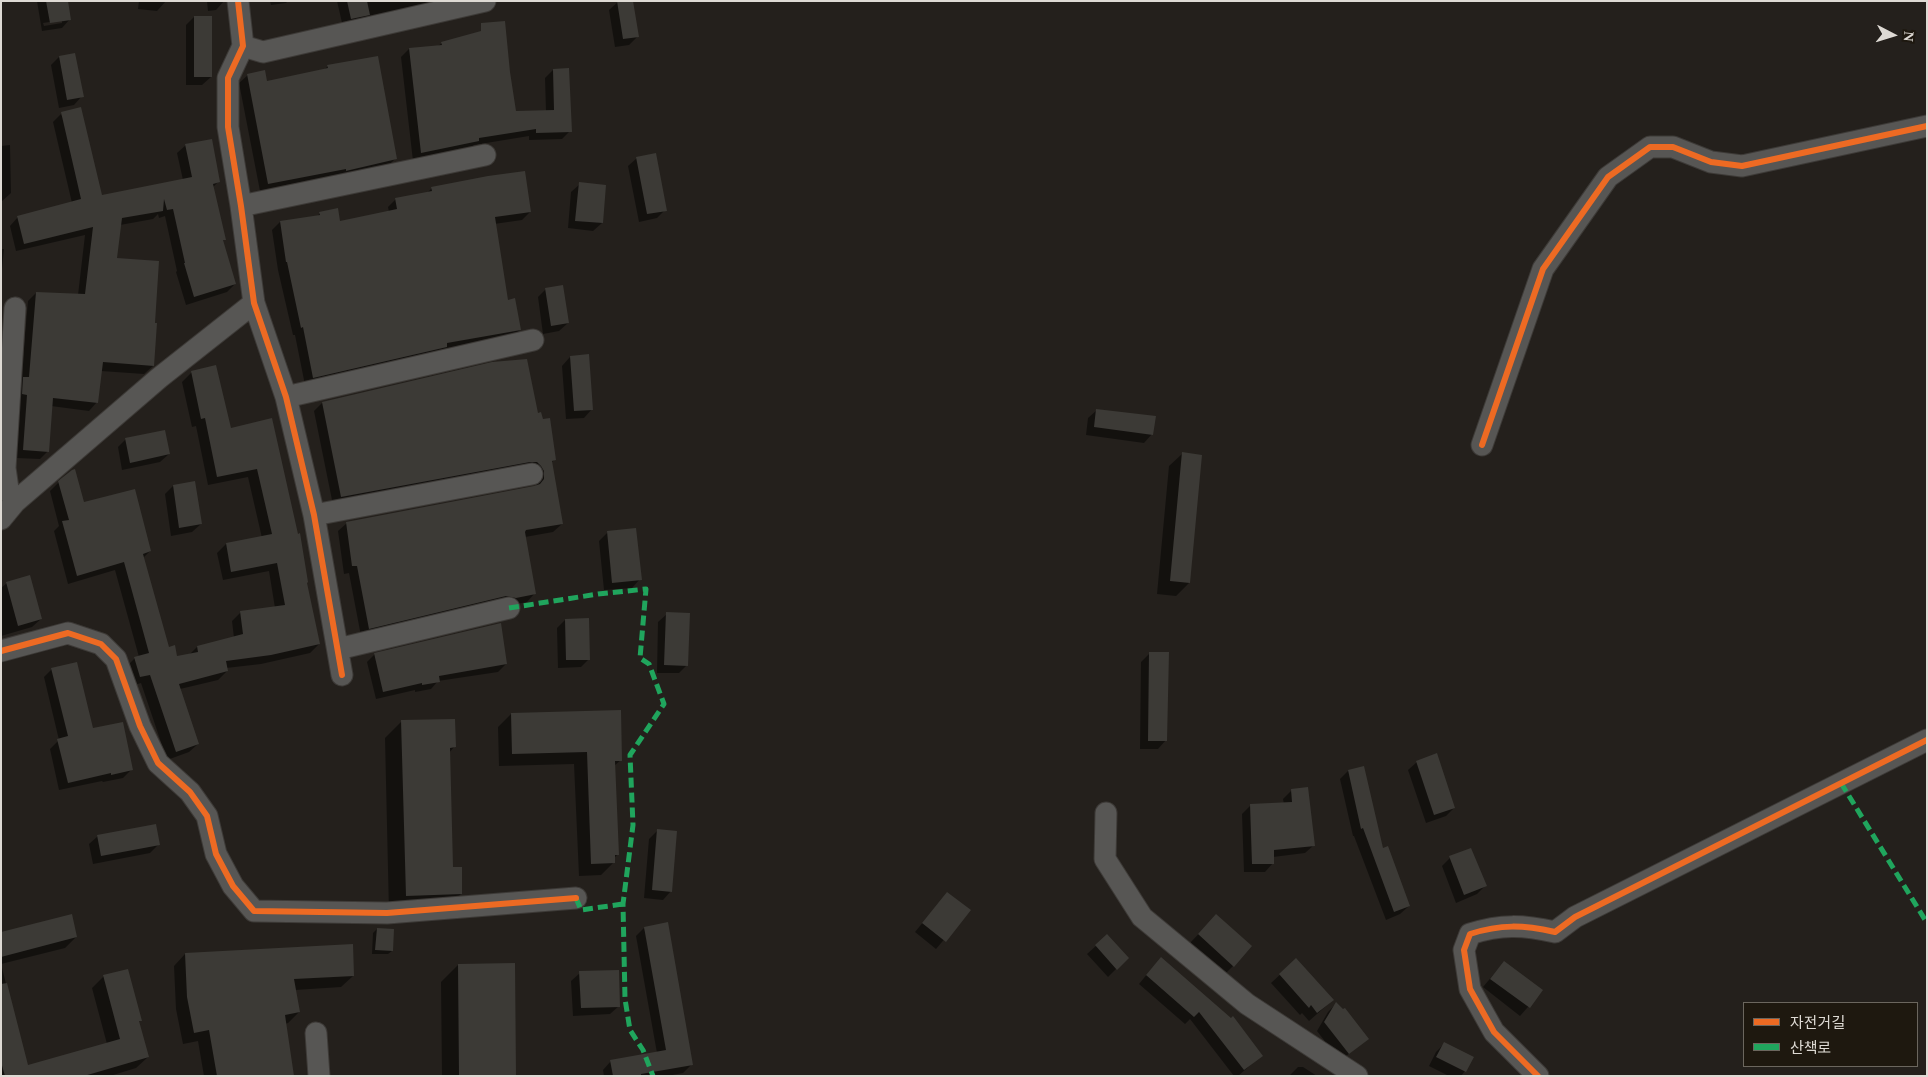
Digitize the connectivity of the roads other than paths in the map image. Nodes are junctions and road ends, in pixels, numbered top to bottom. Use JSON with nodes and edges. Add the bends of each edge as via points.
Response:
{"nodes":[{"id":1,"x":238,"y":1,"type":"edge"},
{"id":2,"x":485,"y":1,"type":"edge"},
{"id":3,"x":243,"y":46,"type":"junction"},
{"id":4,"x":1927,"y":126,"type":"edge"},
{"id":5,"x":485,"y":155,"type":"dead end"},
{"id":6,"x":241,"y":206,"type":"junction"},
{"id":7,"x":254,"y":303,"type":"junction"},
{"id":8,"x":16,"y":308,"type":"dead end"},
{"id":9,"x":533,"y":340,"type":"dead end"},
{"id":10,"x":286,"y":397,"type":"junction"},
{"id":11,"x":1482,"y":445,"type":"dead end"},
{"id":12,"x":532,"y":474,"type":"dead end"},
{"id":13,"x":15,"y":502,"type":"junction"},
{"id":14,"x":314,"y":515,"type":"junction"},
{"id":15,"x":1,"y":519,"type":"edge"},
{"id":16,"x":510,"y":608,"type":"dead end"},
{"id":17,"x":338,"y":649,"type":"junction"},
{"id":18,"x":1,"y":651,"type":"edge"},
{"id":19,"x":342,"y":675,"type":"dead end"},
{"id":20,"x":1927,"y":740,"type":"edge"},
{"id":21,"x":1106,"y":813,"type":"dead end"},
{"id":22,"x":576,"y":898,"type":"dead end"},
{"id":23,"x":316,"y":1033,"type":"dead end"},
{"id":24,"x":318,"y":1076,"type":"edge"},
{"id":25,"x":1357,"y":1076,"type":"edge"},
{"id":26,"x":1538,"y":1076,"type":"edge"}],
"edges":[{"from":1,"to":3,"type":"street"},
{"from":2,"to":3,"type":"street","via":[[263,52]]},
{"from":3,"to":6,"type":"street","via":[[228,78],[228,127]]},
{"from":4,"to":11,"type":"street","via":[[1742,166],[1711,162],[1673,147],[1650,146],[1608,177],[1543,269]]},
{"from":5,"to":6,"type":"street"},
{"from":6,"to":7,"type":"street"},
{"from":7,"to":10,"type":"street"},
{"from":7,"to":13,"type":"street","via":[[159,378]]},
{"from":8,"to":13,"type":"street","via":[[5,468],[8,489]]},
{"from":9,"to":10,"type":"street"},
{"from":10,"to":14,"type":"street"},
{"from":12,"to":14,"type":"street"},
{"from":13,"to":15,"type":"street"},
{"from":14,"to":17,"type":"street"},
{"from":16,"to":17,"type":"street"},
{"from":17,"to":19,"type":"street"},
{"from":18,"to":22,"type":"street","via":[[68,633],[101,644],[116,659],[140,726],[158,763],[190,792],[207,816],[216,854],[233,886],[254,911],[387,913]]},
{"from":20,"to":26,"type":"street","via":[[1575,917],[1554,932],[1508,926],[1470,934],[1464,950],[1470,989],[1494,1032]]},
{"from":21,"to":25,"type":"street","via":[[1105,859],[1142,917],[1247,1004]]},
{"from":23,"to":24,"type":"street"}]}
